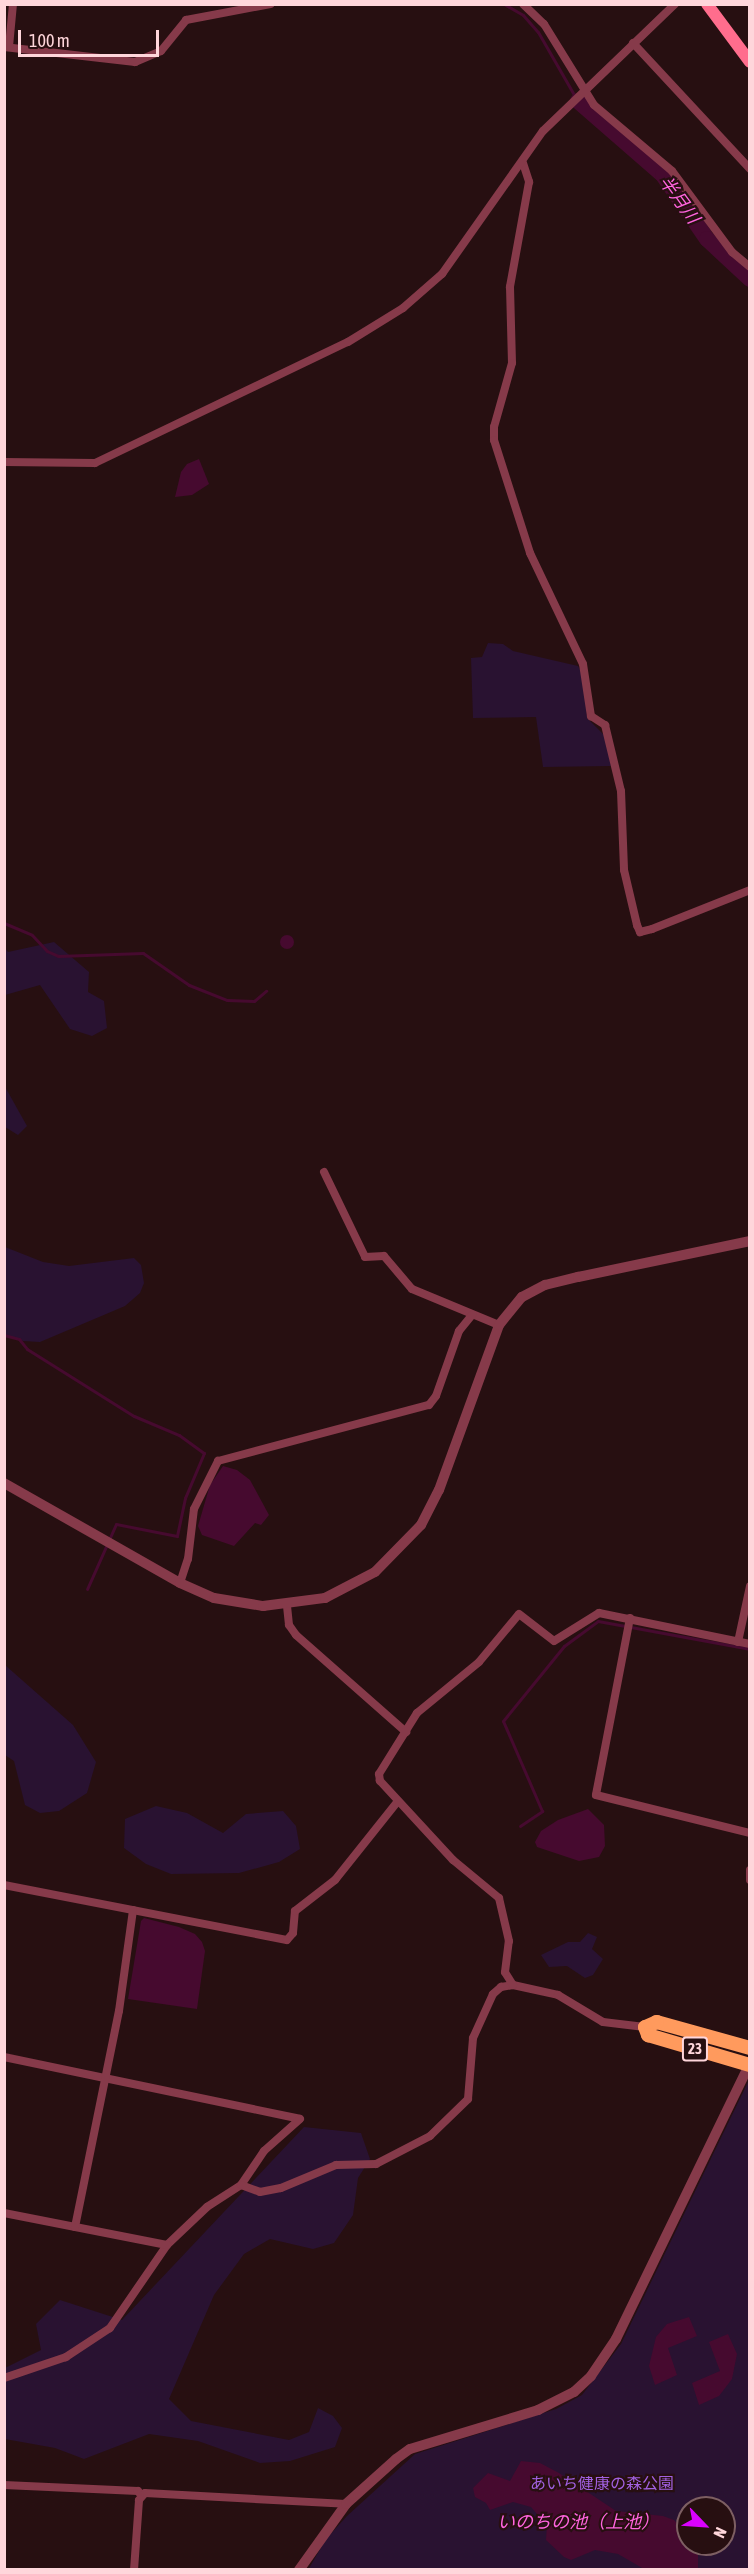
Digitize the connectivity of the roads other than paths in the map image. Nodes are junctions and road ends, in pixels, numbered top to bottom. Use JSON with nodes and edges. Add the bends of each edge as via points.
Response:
{"nodes":[{"id":1,"x":13,"y":4,"type":"edge"},
{"id":2,"x":271,"y":4,"type":"edge"},
{"id":3,"x":522,"y":4,"type":"edge"},
{"id":4,"x":675,"y":4,"type":"edge"},
{"id":5,"x":706,"y":4,"type":"edge"},
{"id":6,"x":633,"y":43,"type":"junction"},
{"id":7,"x":7,"y":47,"type":"edge"},
{"id":8,"x":750,"y":62,"type":"edge"},
{"id":9,"x":582,"y":92,"type":"junction"},
{"id":10,"x":523,"y":163,"type":"junction"},
{"id":11,"x":750,"y":170,"type":"edge"},
{"id":12,"x":750,"y":267,"type":"edge"},
{"id":13,"x":4,"y":462,"type":"edge"},
{"id":14,"x":750,"y":890,"type":"edge"},
{"id":15,"x":324,"y":1172,"type":"dead end"},
{"id":16,"x":750,"y":1241,"type":"edge"},
{"id":17,"x":472,"y":1315,"type":"junction"},
{"id":18,"x":500,"y":1325,"type":"junction"},
{"id":19,"x":4,"y":1483,"type":"edge"},
{"id":20,"x":180,"y":1583,"type":"junction"},
{"id":21,"x":750,"y":1586,"type":"edge"},
{"id":22,"x":287,"y":1606,"type":"junction"},
{"id":23,"x":630,"y":1618,"type":"junction"},
{"id":24,"x":738,"y":1642,"type":"junction"},
{"id":25,"x":750,"y":1644,"type":"edge"},
{"id":26,"x":406,"y":1732,"type":"junction"},
{"id":27,"x":398,"y":1801,"type":"junction"},
{"id":28,"x":750,"y":1833,"type":"edge"},
{"id":29,"x":750,"y":1870,"type":"edge"},
{"id":30,"x":750,"y":1880,"type":"edge"},
{"id":31,"x":4,"y":1884,"type":"edge"},
{"id":32,"x":133,"y":1910,"type":"junction"},
{"id":33,"x":513,"y":1984,"type":"junction"},
{"id":34,"x":645,"y":2027,"type":"junction"},
{"id":35,"x":750,"y":2048,"type":"edge"},
{"id":36,"x":4,"y":2057,"type":"edge"},
{"id":37,"x":749,"y":2064,"type":"edge"},
{"id":38,"x":105,"y":2078,"type":"junction"},
{"id":39,"x":241,"y":2185,"type":"junction"},
{"id":40,"x":4,"y":2213,"type":"edge"},
{"id":41,"x":75,"y":2227,"type":"junction"},
{"id":42,"x":167,"y":2246,"type":"junction"},
{"id":43,"x":4,"y":2378,"type":"edge"},
{"id":44,"x":4,"y":2485,"type":"edge"},
{"id":45,"x":141,"y":2494,"type":"junction"},
{"id":46,"x":346,"y":2504,"type":"junction"},
{"id":47,"x":134,"y":2570,"type":"edge"},
{"id":48,"x":299,"y":2570,"type":"edge"}],
"edges":[{"from":1,"to":7,"type":"street"},
{"from":2,"to":7,"type":"street","via":[[186,20],[161,51],[135,62]]},
{"from":3,"to":9,"type":"street","via":[[544,24]]},
{"from":4,"to":6,"type":"street"},
{"from":5,"to":8,"type":"main road"},
{"from":6,"to":9,"type":"street"},
{"from":6,"to":11,"type":"street"},
{"from":9,"to":10,"type":"street","via":[[543,130]]},
{"from":9,"to":12,"type":"street","via":[[679,179],[732,252]]},
{"from":10,"to":13,"type":"street","via":[[428,288],[348,342],[95,463]]},
{"from":10,"to":14,"type":"street","via":[[529,182],[510,287],[512,363],[494,440],[530,553],[583,664],[591,716],[605,725],[621,791],[624,870],[637,925],[640,932],[652,929]]},
{"from":15,"to":17,"type":"street","via":[[365,1257],[384,1256],[412,1289]]},
{"from":16,"to":18,"type":"street","via":[[545,1286],[522,1298]]},
{"from":17,"to":18,"type":"street"},
{"from":17,"to":20,"type":"street","via":[[459,1331],[436,1396],[429,1405],[218,1461],[194,1509],[188,1559]]},
{"from":18,"to":22,"type":"street","via":[[439,1490],[411,1538],[375,1572],[342,1592]]},
{"from":19,"to":20,"type":"street"},
{"from":20,"to":22,"type":"street","via":[[228,1602]]},
{"from":21,"to":24,"type":"street"},
{"from":22,"to":26,"type":"street","via":[[289,1624],[296,1635]]},
{"from":23,"to":24,"type":"street"},
{"from":23,"to":26,"type":"street","via":[[599,1613],[554,1641],[519,1614],[479,1662],[417,1713]]},
{"from":23,"to":28,"type":"street","via":[[596,1795]]},
{"from":24,"to":25,"type":"street"},
{"from":26,"to":27,"type":"street","via":[[379,1774],[380,1781]]},
{"from":27,"to":32,"type":"street","via":[[335,1880],[294,1911],[289,1939]]},
{"from":27,"to":33,"type":"street","via":[[453,1860],[499,1898],[509,1941],[505,1972]]},
{"from":29,"to":30,"type":"street"},
{"from":31,"to":32,"type":"street"},
{"from":32,"to":38,"type":"street"},
{"from":33,"to":34,"type":"street","via":[[558,1995],[603,2022]]},
{"from":33,"to":39,"type":"street","via":[[501,1986],[492,1994],[476,2028],[468,2099],[430,2136],[375,2164],[336,2165],[281,2188],[260,2192]]},
{"from":34,"to":35,"type":"main road","number":"23","via":[[657,2022]]},
{"from":34,"to":37,"type":"main road","number":"23","via":[[648,2035]]},
{"from":36,"to":38,"type":"street"},
{"from":37,"to":46,"type":"street","via":[[616,2339],[591,2376],[574,2392],[538,2410],[410,2450]]},
{"from":38,"to":39,"type":"street","via":[[300,2118],[264,2151]]},
{"from":38,"to":41,"type":"street"},
{"from":39,"to":42,"type":"street","via":[[207,2207]]},
{"from":40,"to":41,"type":"street"},
{"from":41,"to":42,"type":"street"},
{"from":42,"to":43,"type":"street","via":[[110,2328],[66,2357]]},
{"from":44,"to":45,"type":"street"},
{"from":45,"to":46,"type":"street"},
{"from":45,"to":47,"type":"street"},
{"from":46,"to":48,"type":"street"}]}
